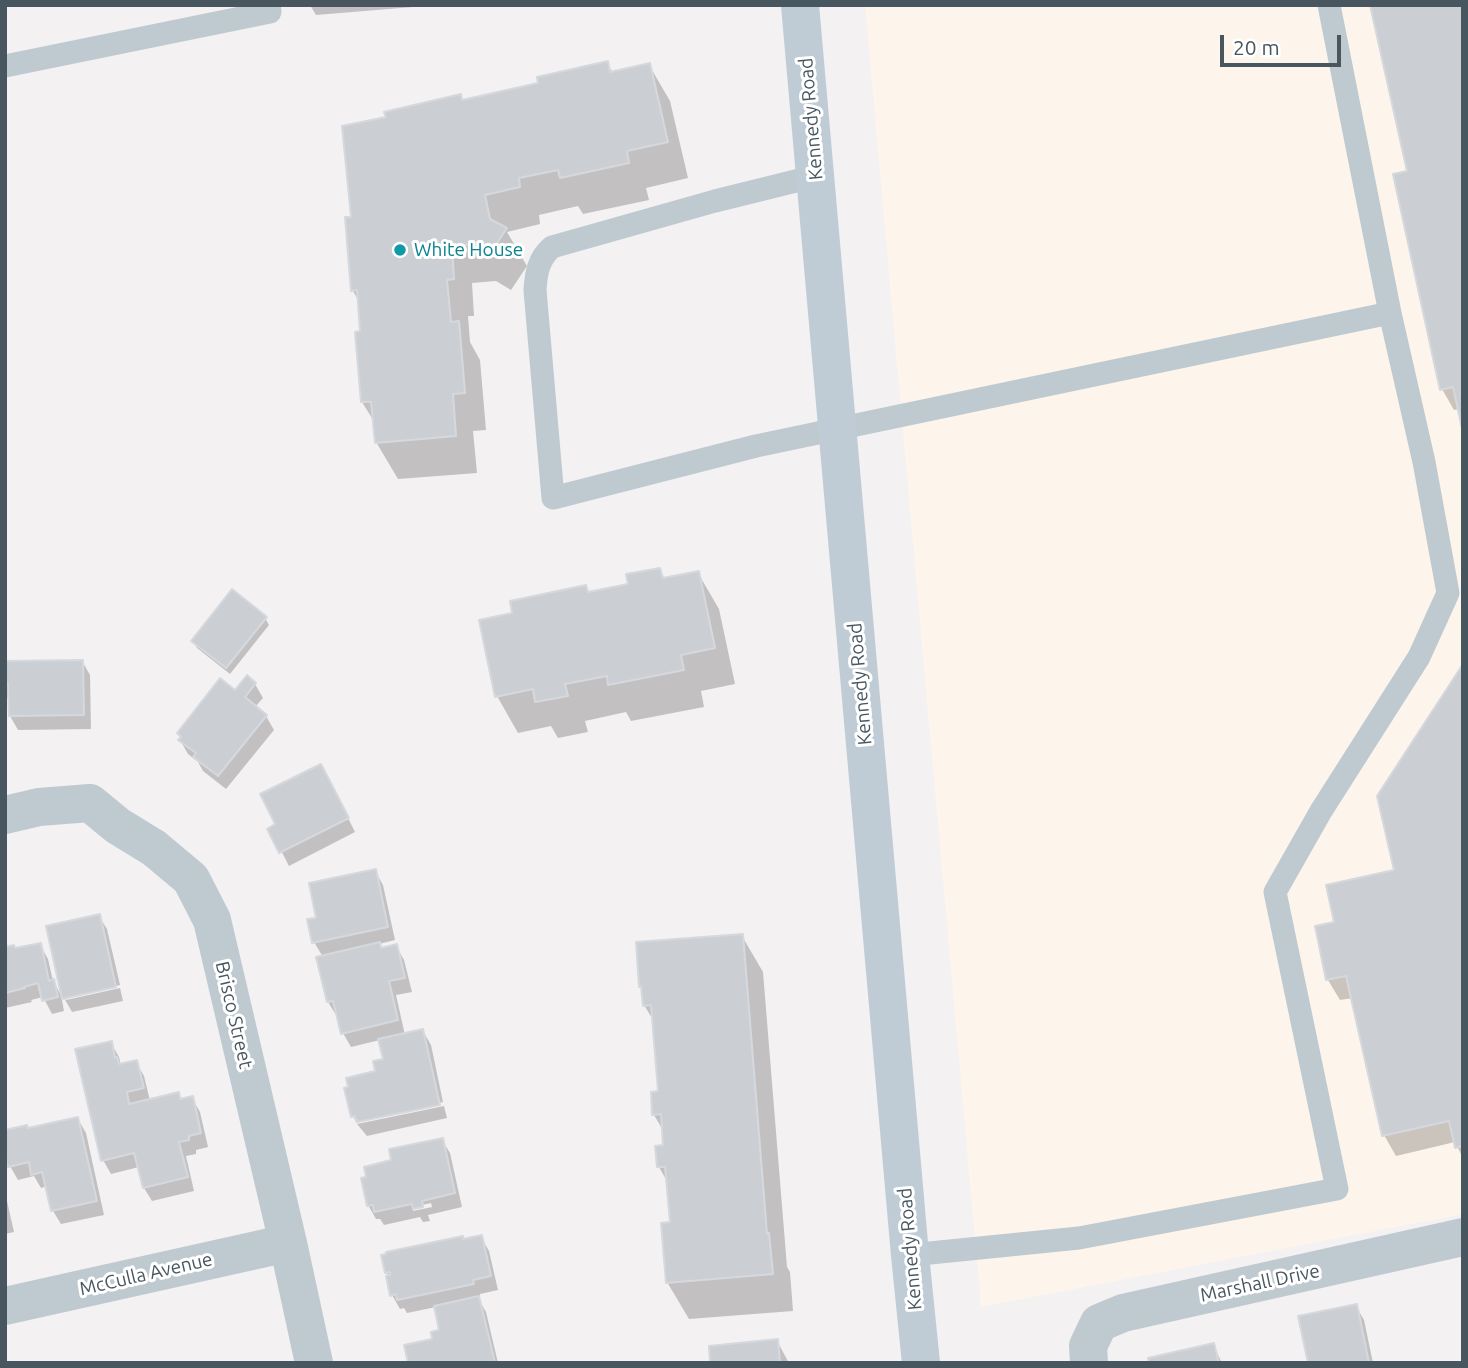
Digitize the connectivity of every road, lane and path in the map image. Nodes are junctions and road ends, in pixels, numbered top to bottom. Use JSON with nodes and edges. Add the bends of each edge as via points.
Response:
{"nodes":[{"id":1,"x":269,"y":5,"type":"edge"},
{"id":2,"x":800,"y":5,"type":"edge"},
{"id":3,"x":1329,"y":5,"type":"edge"},
{"id":4,"x":5,"y":66,"type":"edge"},
{"id":5,"x":816,"y":176,"type":"junction"},
{"id":6,"x":1390,"y":313,"type":"junction"},
{"id":7,"x":838,"y":428,"type":"junction"},
{"id":8,"x":5,"y":815,"type":"edge"},
{"id":9,"x":1463,"y":1237,"type":"edge"},
{"id":10,"x":288,"y":1243,"type":"junction"},
{"id":11,"x":910,"y":1255,"type":"junction"},
{"id":12,"x":5,"y":1306,"type":"edge"},
{"id":13,"x":314,"y":1363,"type":"edge"},
{"id":14,"x":921,"y":1363,"type":"edge"},
{"id":15,"x":1088,"y":1363,"type":"edge"}],
"edges":[{"from":1,"to":4,"type":"lane","via":[[270,12]]},
{"from":2,"to":5,"type":"main road","name":"Kennedy Road"},
{"from":3,"to":6,"type":"lane"},
{"from":5,"to":7,"type":"main road","name":"Kennedy Road"},
{"from":5,"to":7,"type":"lane","via":[[552,247],[544,253],[535,290],[553,498]]},
{"from":6,"to":7,"type":"lane"},
{"from":6,"to":11,"type":"lane","via":[[1448,593],[1419,657],[1275,892],[1337,1189],[1079,1237]]},
{"from":7,"to":11,"type":"main road","name":"Kennedy Road"},
{"from":8,"to":10,"type":"street","name":"Brisco Street","via":[[90,803],[191,879],[212,920]]},
{"from":9,"to":15,"type":"street","name":"Marshall Drive","via":[[1124,1313],[1099,1323],[1088,1346]]},
{"from":10,"to":12,"type":"street","name":"McCulla Avenue"},
{"from":10,"to":13,"type":"street","name":"Brisco Street"},
{"from":11,"to":14,"type":"main road","name":"Kennedy Road"}]}
